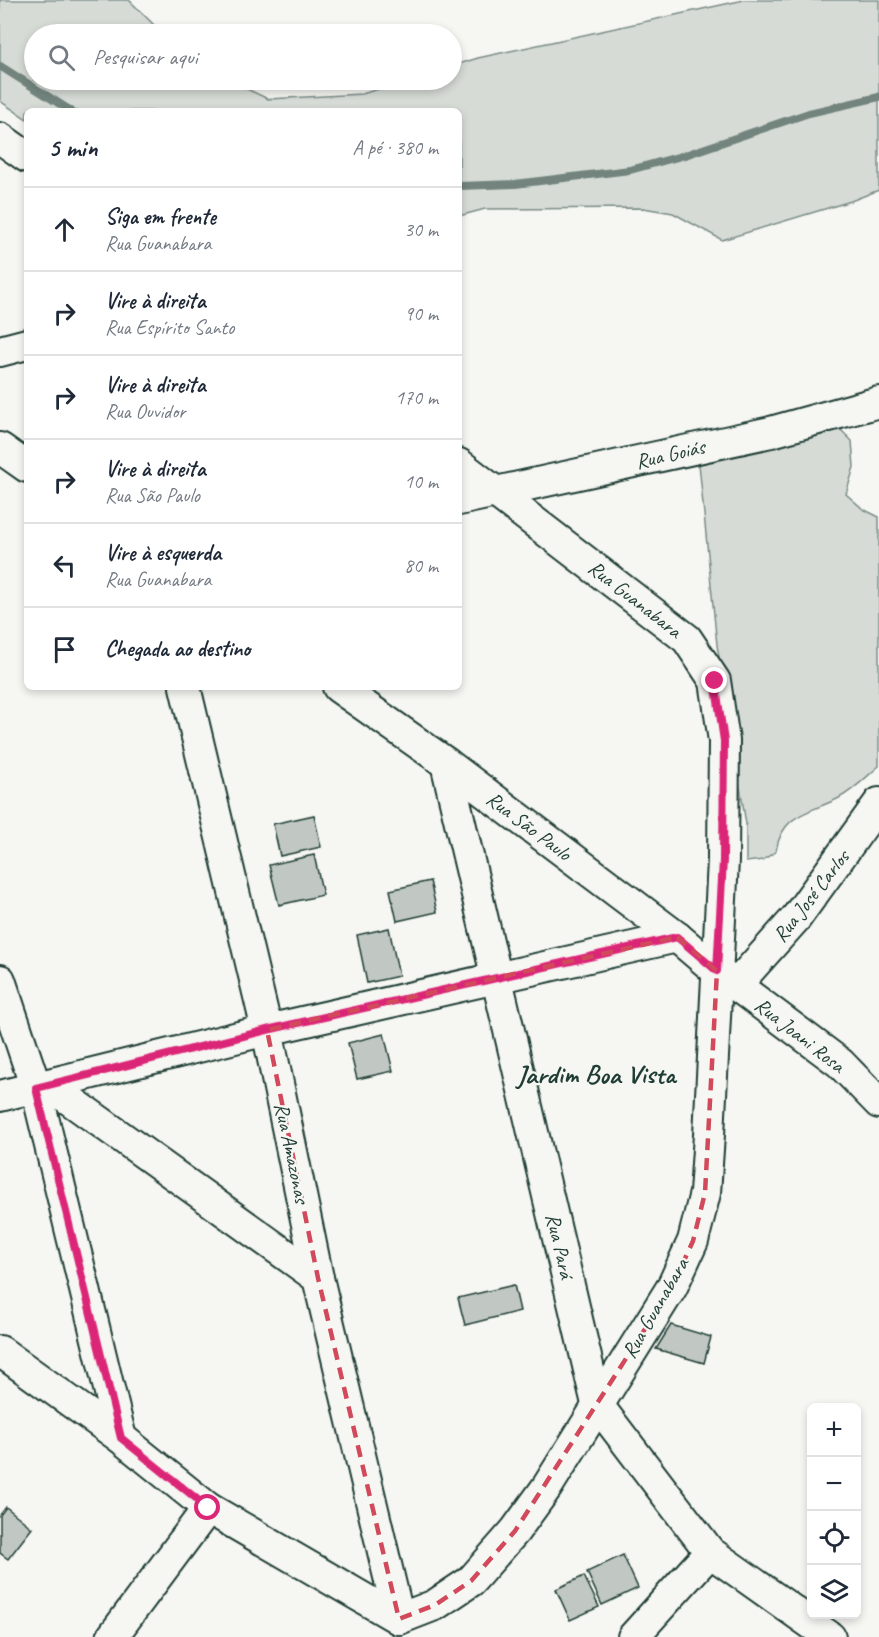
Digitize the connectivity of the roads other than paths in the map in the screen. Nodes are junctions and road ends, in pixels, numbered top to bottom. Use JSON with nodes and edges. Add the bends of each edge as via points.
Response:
{"nodes":[{"id":1,"x":0,"y":138,"type":"edge"},
{"id":2,"x":24,"y":155,"type":"edge"},
{"id":3,"x":24,"y":345,"type":"edge"},
{"id":4,"x":0,"y":351,"type":"edge"},
{"id":5,"x":879,"y":402,"type":"edge"},
{"id":6,"x":0,"y":448,"type":"edge"},
{"id":7,"x":24,"y":465,"type":"edge"},
{"id":8,"x":462,"y":466,"type":"edge"},
{"id":9,"x":499,"y":492,"type":"junction"},
{"id":10,"x":462,"y":499,"type":"edge"},
{"id":11,"x":186,"y":690,"type":"edge"},
{"id":12,"x":342,"y":690,"type":"edge"},
{"id":13,"x":446,"y":764,"type":"junction"},
{"id":14,"x":879,"y":803,"type":"edge"},
{"id":15,"x":677,"y":937,"type":"junction"},
{"id":16,"x":498,"y":978,"type":"junction"},
{"id":17,"x":726,"y":978,"type":"junction"},
{"id":18,"x":0,"y":980,"type":"edge"},
{"id":19,"x":267,"y":1030,"type":"junction"},
{"id":20,"x":43,"y":1086,"type":"junction"},
{"id":21,"x":0,"y":1096,"type":"edge"},
{"id":22,"x":879,"y":1103,"type":"edge"},
{"id":23,"x":318,"y":1278,"type":"junction"},
{"id":24,"x":0,"y":1351,"type":"edge"},
{"id":25,"x":597,"y":1404,"type":"junction"},
{"id":26,"x":121,"y":1438,"type":"junction"},
{"id":27,"x":208,"y":1508,"type":"junction"},
{"id":28,"x":710,"y":1552,"type":"junction"},
{"id":29,"x":399,"y":1619,"type":"junction"},
{"id":30,"x":112,"y":1637,"type":"edge"},
{"id":31,"x":633,"y":1637,"type":"edge"},
{"id":32,"x":830,"y":1637,"type":"edge"}],
"edges":[{"from":1,"to":2,"type":"street"},
{"from":3,"to":4,"type":"street"},
{"from":5,"to":9,"type":"street","name":"Rua Goiás","via":[[771,432]]},
{"from":6,"to":7,"type":"street"},
{"from":8,"to":9,"type":"street","name":"Rua Guanabara"},
{"from":9,"to":10,"type":"street","name":"Rua Goiás"},
{"from":9,"to":17,"type":"street","name":"Rua Guanabara","via":[[687,639],[715,681],[724,741]]},
{"from":11,"to":19,"type":"street","name":"Rua Amazonas"},
{"from":12,"to":13,"type":"street","name":"Rua São Paulo"},
{"from":13,"to":15,"type":"street","name":"Rua São Paulo"},
{"from":13,"to":16,"type":"street","name":"Rua Pará"},
{"from":14,"to":17,"type":"street","name":"Rua José Carlos","via":[[796,918]]},
{"from":15,"to":16,"type":"street"},
{"from":15,"to":17,"type":"street","name":"Rua São Paulo"},
{"from":16,"to":19,"type":"street"},
{"from":16,"to":25,"type":"street","name":"Rua Pará"},
{"from":17,"to":22,"type":"street","name":"Rua Joani Rosa","via":[[840,1064]]},
{"from":17,"to":25,"type":"street","name":"Rua Guanabara","via":[[705,1192],[693,1241],[672,1287]]},
{"from":18,"to":20,"type":"street"},
{"from":19,"to":20,"type":"street"},
{"from":19,"to":23,"type":"street","name":"Rua Amazonas"},
{"from":20,"to":21,"type":"street"},
{"from":20,"to":23,"type":"street"},
{"from":20,"to":26,"type":"street"},
{"from":23,"to":29,"type":"street","name":"Rua Amazonas"},
{"from":24,"to":26,"type":"street"},
{"from":25,"to":28,"type":"street","name":"Rua Pará"},
{"from":25,"to":29,"type":"street","name":"Rua Guanabara","via":[[541,1496],[471,1581],[435,1605]]},
{"from":26,"to":27,"type":"street"},
{"from":27,"to":29,"type":"street"},
{"from":27,"to":30,"type":"street"},
{"from":28,"to":31,"type":"street"},
{"from":28,"to":32,"type":"street","name":"Rua Pará"}]}
